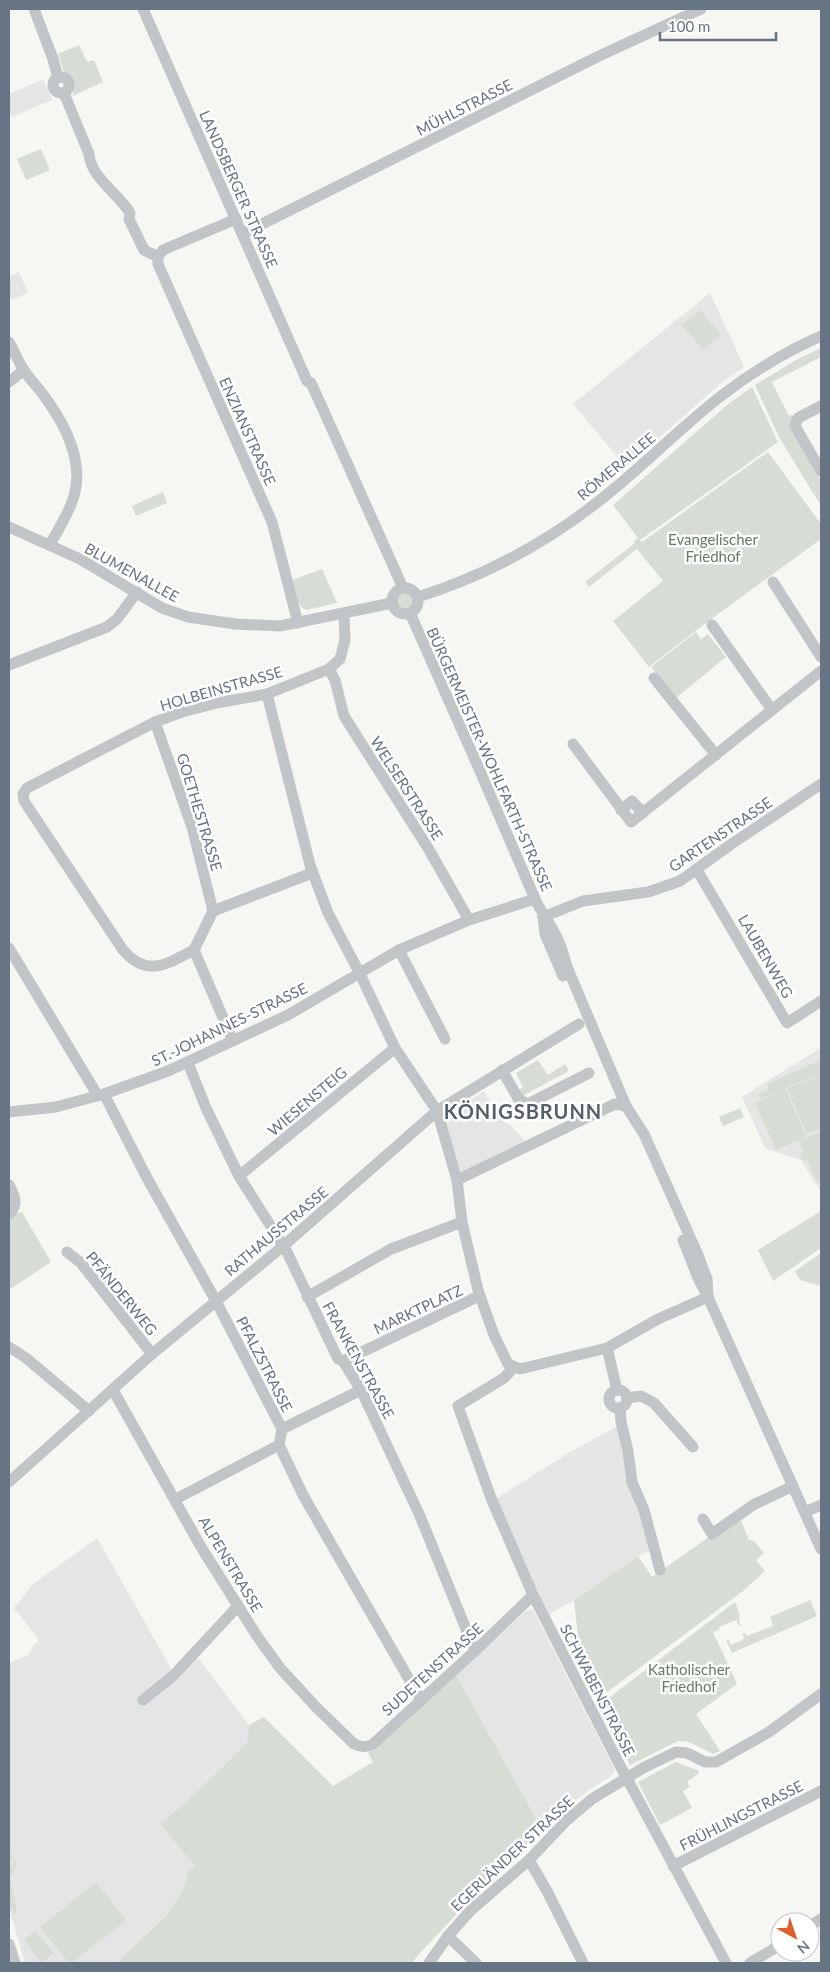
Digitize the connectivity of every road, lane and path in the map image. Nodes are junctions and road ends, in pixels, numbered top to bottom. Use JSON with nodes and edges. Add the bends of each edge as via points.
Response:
{"nodes":[{"id":1,"x":34,"y":9,"type":"edge"},
{"id":2,"x":143,"y":9,"type":"edge"},
{"id":3,"x":701,"y":9,"type":"edge"},
{"id":4,"x":236,"y":219,"type":"junction"},
{"id":5,"x":242,"y":234,"type":"junction"},
{"id":6,"x":158,"y":257,"type":"junction"},
{"id":7,"x":821,"y":336,"type":"edge"},
{"id":8,"x":9,"y":342,"type":"edge"},
{"id":9,"x":24,"y":370,"type":"junction"},
{"id":10,"x":9,"y":382,"type":"edge"},
{"id":11,"x":821,"y":406,"type":"edge"},
{"id":12,"x":821,"y":472,"type":"edge"},
{"id":13,"x":9,"y":527,"type":"edge"},
{"id":14,"x":50,"y":544,"type":"junction"},
{"id":15,"x":772,"y":582,"type":"dead end"},
{"id":16,"x":137,"y":592,"type":"junction"},
{"id":17,"x":397,"y":594,"type":"junction"},
{"id":18,"x":418,"y":597,"type":"junction"},
{"id":19,"x":410,"y":613,"type":"junction"},
{"id":20,"x":344,"y":614,"type":"junction"},
{"id":21,"x":298,"y":623,"type":"junction"},
{"id":22,"x":712,"y":626,"type":"dead end"},
{"id":23,"x":821,"y":657,"type":"edge"},
{"id":24,"x":9,"y":665,"type":"edge"},
{"id":25,"x":329,"y":669,"type":"junction"},
{"id":26,"x":821,"y":671,"type":"edge"},
{"id":27,"x":654,"y":678,"type":"dead end"},
{"id":28,"x":267,"y":694,"type":"junction"},
{"id":29,"x":772,"y":710,"type":"junction"},
{"id":30,"x":155,"y":722,"type":"junction"},
{"id":31,"x":573,"y":744,"type":"dead end"},
{"id":32,"x":716,"y":755,"type":"junction"},
{"id":33,"x":821,"y":784,"type":"edge"},
{"id":34,"x":697,"y":870,"type":"junction"},
{"id":35,"x":312,"y":873,"type":"junction"},
{"id":36,"x":535,"y":899,"type":"junction"},
{"id":37,"x":213,"y":911,"type":"junction"},
{"id":38,"x":543,"y":917,"type":"junction"},
{"id":39,"x":469,"y":920,"type":"junction"},
{"id":40,"x":9,"y":948,"type":"edge"},
{"id":41,"x":194,"y":950,"type":"junction"},
{"id":42,"x":399,"y":950,"type":"junction"},
{"id":43,"x":359,"y":972,"type":"junction"},
{"id":44,"x":821,"y":1001,"type":"edge"},
{"id":45,"x":579,"y":1024,"type":"dead end"},
{"id":46,"x":445,"y":1039,"type":"dead end"},
{"id":47,"x":233,"y":1041,"type":"junction"},
{"id":48,"x":395,"y":1048,"type":"junction"},
{"id":49,"x":188,"y":1063,"type":"junction"},
{"id":50,"x":502,"y":1070,"type":"junction"},
{"id":51,"x":589,"y":1073,"type":"dead end"},
{"id":52,"x":101,"y":1095,"type":"junction"},
{"id":53,"x":437,"y":1111,"type":"junction"},
{"id":54,"x":629,"y":1111,"type":"junction"},
{"id":55,"x":9,"y":1112,"type":"edge"},
{"id":56,"x":239,"y":1176,"type":"junction"},
{"id":57,"x":457,"y":1180,"type":"junction"},
{"id":58,"x":9,"y":1185,"type":"edge"},
{"id":59,"x":9,"y":1214,"type":"edge"},
{"id":60,"x":462,"y":1222,"type":"junction"},
{"id":61,"x":282,"y":1247,"type":"junction"},
{"id":62,"x":67,"y":1252,"type":"dead end"},
{"id":63,"x":480,"y":1296,"type":"junction"},
{"id":64,"x":307,"y":1297,"type":"junction"},
{"id":65,"x":708,"y":1297,"type":"junction"},
{"id":66,"x":216,"y":1301,"type":"junction"},
{"id":67,"x":9,"y":1347,"type":"edge"},
{"id":68,"x":607,"y":1348,"type":"junction"},
{"id":69,"x":152,"y":1354,"type":"junction"},
{"id":70,"x":343,"y":1361,"type":"junction"},
{"id":71,"x":514,"y":1367,"type":"junction"},
{"id":72,"x":113,"y":1390,"type":"junction"},
{"id":73,"x":362,"y":1390,"type":"junction"},
{"id":74,"x":617,"y":1390,"type":"junction"},
{"id":75,"x":627,"y":1398,"type":"junction"},
{"id":76,"x":620,"y":1408,"type":"junction"},
{"id":77,"x":89,"y":1411,"type":"junction"},
{"id":78,"x":282,"y":1430,"type":"junction"},
{"id":79,"x":278,"y":1445,"type":"junction"},
{"id":80,"x":693,"y":1447,"type":"dead end"},
{"id":81,"x":9,"y":1482,"type":"edge"},
{"id":82,"x":793,"y":1486,"type":"junction"},
{"id":83,"x":176,"y":1500,"type":"junction"},
{"id":84,"x":821,"y":1505,"type":"edge"},
{"id":85,"x":805,"y":1512,"type":"junction"},
{"id":86,"x":703,"y":1519,"type":"dead end"},
{"id":87,"x":821,"y":1549,"type":"edge"},
{"id":88,"x":660,"y":1570,"type":"dead end"},
{"id":89,"x":533,"y":1595,"type":"junction"},
{"id":90,"x":238,"y":1606,"type":"junction"},
{"id":91,"x":475,"y":1651,"type":"junction"},
{"id":92,"x":821,"y":1694,"type":"edge"},
{"id":93,"x":143,"y":1700,"type":"dead end"},
{"id":94,"x":420,"y":1700,"type":"junction"},
{"id":95,"x":347,"y":1737,"type":"joint"},
{"id":96,"x":626,"y":1777,"type":"junction"},
{"id":97,"x":821,"y":1791,"type":"edge"},
{"id":98,"x":529,"y":1860,"type":"junction"},
{"id":99,"x":673,"y":1866,"type":"junction"},
{"id":100,"x":448,"y":1936,"type":"junction"},
{"id":101,"x":9,"y":1944,"type":"edge"},
{"id":102,"x":770,"y":1951,"type":"edge"},
{"id":103,"x":15,"y":1963,"type":"edge"},
{"id":104,"x":429,"y":1963,"type":"edge"},
{"id":105,"x":476,"y":1963,"type":"edge"},
{"id":106,"x":583,"y":1963,"type":"edge"},
{"id":107,"x":726,"y":1963,"type":"edge"},
{"id":108,"x":750,"y":1963,"type":"edge"}],
"edges":[{"from":1,"to":6,"type":"street","via":[[58,78],[53,89],[59,94],[64,93],[90,162],[105,184],[126,204],[129,219],[144,250]]},
{"from":2,"to":4,"type":"street","name":"LANDSBERGER STRASSE"},
{"from":3,"to":5,"type":"street","name":"MÜHLSTRASSE","via":[[599,56]]},
{"from":4,"to":5,"type":"street","name":"LANDSBERGER STRASSE"},
{"from":4,"to":6,"type":"street","via":[[163,250]]},
{"from":5,"to":17,"type":"street","name":"LANDSBERGER STRASSE","via":[[307,381],[336,436]]},
{"from":6,"to":21,"type":"street","name":"ENZIANSTRASSE","via":[[162,277],[272,522]]},
{"from":7,"to":18,"type":"street","name":"RÖMERALLEE","via":[[772,361],[720,396],[569,524],[483,573]]},
{"from":8,"to":9,"type":"street"},
{"from":9,"to":10,"type":"street"},
{"from":9,"to":14,"type":"street","via":[[55,412],[70,443],[76,465],[74,496]]},
{"from":11,"to":12,"type":"street","via":[[798,418],[795,426]]},
{"from":13,"to":14,"type":"street","name":"BLUMENALLEE"},
{"from":14,"to":16,"type":"street","name":"BLUMENALLEE"},
{"from":15,"to":23,"type":"street"},
{"from":16,"to":21,"type":"street","name":"BLUMENALLEE","via":[[162,608],[188,617],[252,626]]},
{"from":16,"to":24,"type":"street","via":[[117,619],[106,627]]},
{"from":17,"to":18,"type":"street","via":[[410,589]]},
{"from":17,"to":19,"type":"street","via":[[398,612]]},
{"from":17,"to":20,"type":"street","name":"BLUMENALLEE"},
{"from":18,"to":19,"type":"street","via":[[416,609]]},
{"from":19,"to":36,"type":"street","name":"BÜRGERMEISTER-WOHLFARTH-STRASSE"},
{"from":20,"to":21,"type":"street","name":"BLUMENALLEE"},
{"from":20,"to":25,"type":"street","via":[[345,640],[340,659]]},
{"from":22,"to":29,"type":"street"},
{"from":25,"to":28,"type":"street","name":"HOLBEINSTRASSE"},
{"from":25,"to":39,"type":"street","name":"WELSERSTRASSE","via":[[344,716],[428,848]]},
{"from":26,"to":29,"type":"street"},
{"from":27,"to":32,"type":"street"},
{"from":28,"to":30,"type":"street","name":"HOLBEINSTRASSE","via":[[217,703]]},
{"from":28,"to":35,"type":"street"},
{"from":29,"to":32,"type":"street"},
{"from":30,"to":37,"type":"street","name":"GOETHESTRASSE","via":[[192,828]]},
{"from":30,"to":41,"type":"street","name":"HOLBEINSTRASSE","via":[[27,788],[23,794],[24,801],[131,959],[144,966],[155,967]]},
{"from":31,"to":32,"type":"street","via":[[631,822]]},
{"from":33,"to":34,"type":"street","name":"GARTENSTRASSE"},
{"from":34,"to":38,"type":"street","name":"GARTENSTRASSE","via":[[665,887],[628,896],[584,901]]},
{"from":34,"to":44,"type":"street","name":"LAUBENWEG","via":[[787,1023]]},
{"from":35,"to":37,"type":"street"},
{"from":35,"to":43,"type":"street","via":[[328,913]]},
{"from":36,"to":38,"type":"street","name":"BÜRGERMEISTER-WOHLFARTH-STRASSE"},
{"from":36,"to":39,"type":"street","name":"ST.-JOHANNES-STRASSE"},
{"from":37,"to":41,"type":"street"},
{"from":38,"to":54,"type":"street","name":"BÜRGERMEISTER-WOHLFARTH-STRASSE","via":[[545,934],[554,942],[616,1095]]},
{"from":39,"to":42,"type":"street","name":"ST.-JOHANNES-STRASSE"},
{"from":40,"to":52,"type":"street","name":"PFALZSTRASSE"},
{"from":41,"to":47,"type":"street"},
{"from":42,"to":43,"type":"street","name":"ST.-JOHANNES-STRASSE"},
{"from":42,"to":46,"type":"street"},
{"from":43,"to":47,"type":"street","name":"ST.-JOHANNES-STRASSE","via":[[303,1007]]},
{"from":43,"to":48,"type":"street"},
{"from":45,"to":50,"type":"street","name":"RATHAUSSTRASSE"},
{"from":47,"to":49,"type":"street","name":"ST.-JOHANNES-STRASSE"},
{"from":48,"to":53,"type":"street"},
{"from":48,"to":56,"type":"street","name":"WIESENSTEIG"},
{"from":49,"to":52,"type":"street","name":"ST.-JOHANNES-STRASSE"},
{"from":49,"to":56,"type":"street","name":"FRANKENSTRASSE"},
{"from":50,"to":51,"type":"street","via":[[515,1093],[528,1104]]},
{"from":50,"to":53,"type":"street","name":"RATHAUSSTRASSE"},
{"from":52,"to":55,"type":"street","name":"ST.-JOHANNES-STRASSE","via":[[56,1107]]},
{"from":52,"to":66,"type":"street","name":"PFALZSTRASSE"},
{"from":53,"to":57,"type":"street"},
{"from":53,"to":61,"type":"street","name":"RATHAUSSTRASSE"},
{"from":54,"to":57,"type":"street","via":[[615,1104]]},
{"from":54,"to":65,"type":"street","name":"BÜRGERMEISTER-WOHLFARTH-STRASSE","via":[[639,1141],[698,1267]]},
{"from":56,"to":61,"type":"street","name":"FRANKENSTRASSE"},
{"from":57,"to":60,"type":"street"},
{"from":58,"to":59,"type":"street","via":[[16,1198]]},
{"from":60,"to":63,"type":"street"},
{"from":60,"to":64,"type":"street","via":[[391,1249]]},
{"from":61,"to":64,"type":"street","name":"FRANKENSTRASSE"},
{"from":61,"to":66,"type":"street","name":"RATHAUSSTRASSE"},
{"from":62,"to":69,"type":"street","name":"PFÄNDERWEG","via":[[81,1263]]},
{"from":63,"to":70,"type":"street","name":"MARKTPLATZ"},
{"from":63,"to":71,"type":"street","via":[[508,1364]]},
{"from":64,"to":70,"type":"street","name":"FRANKENSTRASSE","via":[[338,1359]]},
{"from":65,"to":68,"type":"street","via":[[658,1319]]},
{"from":65,"to":82,"type":"street","name":"BÜRGERMEISTER-WOHLFARTH-STRASSE"},
{"from":66,"to":69,"type":"street","name":"RATHAUSSTRASSE"},
{"from":66,"to":78,"type":"street","name":"PFALZSTRASSE"},
{"from":67,"to":77,"type":"street"},
{"from":68,"to":71,"type":"street","via":[[520,1369]]},
{"from":68,"to":74,"type":"street"},
{"from":69,"to":72,"type":"street","name":"RATHAUSSTRASSE"},
{"from":70,"to":73,"type":"street","name":"FRANKENSTRASSE"},
{"from":71,"to":89,"type":"street","name":"SCHWABENSTRASSE","via":[[504,1378],[458,1406],[491,1498]]},
{"from":72,"to":77,"type":"street","name":"RATHAUSSTRASSE"},
{"from":72,"to":83,"type":"street","name":"ALPENSTRASSE"},
{"from":73,"to":78,"type":"street"},
{"from":73,"to":91,"type":"street","name":"FRANKENSTRASSE","via":[[420,1516]]},
{"from":74,"to":75,"type":"street"},
{"from":74,"to":76,"type":"street","via":[[609,1401],[612,1406]]},
{"from":75,"to":76,"type":"street","via":[[625,1406]]},
{"from":75,"to":80,"type":"street","via":[[641,1396],[654,1403]]},
{"from":76,"to":88,"type":"street","via":[[632,1482],[644,1510]]},
{"from":77,"to":81,"type":"street","name":"RATHAUSSTRASSE"},
{"from":78,"to":79,"type":"street","name":"PFALZSTRASSE"},
{"from":79,"to":83,"type":"street"},
{"from":79,"to":94,"type":"street"},
{"from":82,"to":85,"type":"street","name":"BÜRGERMEISTER-WOHLFARTH-STRASSE"},
{"from":82,"to":86,"type":"street","via":[[752,1505],[712,1534]]},
{"from":83,"to":90,"type":"street","name":"ALPENSTRASSE"},
{"from":84,"to":85,"type":"street"},
{"from":85,"to":87,"type":"street","name":"BÜRGERMEISTER-WOHLFARTH-STRASSE"},
{"from":89,"to":91,"type":"street","name":"SUDETENSTRASSE"},
{"from":89,"to":96,"type":"street","name":"SCHWABENSTRASSE"},
{"from":90,"to":93,"type":"street","via":[[173,1676]]},
{"from":90,"to":95,"type":"street","name":"ALPENSTRASSE","via":[[280,1668]]},
{"from":91,"to":94,"type":"street","name":"SUDETENSTRASSE"},
{"from":92,"to":96,"type":"street","name":"EGERLÄNDER STRASSE","via":[[769,1732],[716,1762],[705,1762],[687,1753],[676,1752]]},
{"from":94,"to":95,"type":"street","name":"SUDETENSTRASSE","via":[[367,1747],[354,1744]]},
{"from":96,"to":98,"type":"street","name":"EGERLÄNDER STRASSE","via":[[567,1820]]},
{"from":96,"to":99,"type":"street","name":"SCHWABENSTRASSE"},
{"from":97,"to":99,"type":"street","name":"FRÜHLINGSTRASSE"},
{"from":98,"to":100,"type":"street","name":"EGERLÄNDER STRASSE","via":[[470,1911]]},
{"from":98,"to":106,"type":"street","via":[[534,1864]]},
{"from":99,"to":107,"type":"street","name":"SCHWABENSTRASSE"},
{"from":100,"to":104,"type":"street","name":"EGERLÄNDER STRASSE"},
{"from":100,"to":105,"type":"street"},
{"from":101,"to":103,"type":"street"},
{"from":102,"to":108,"type":"street"}]}
